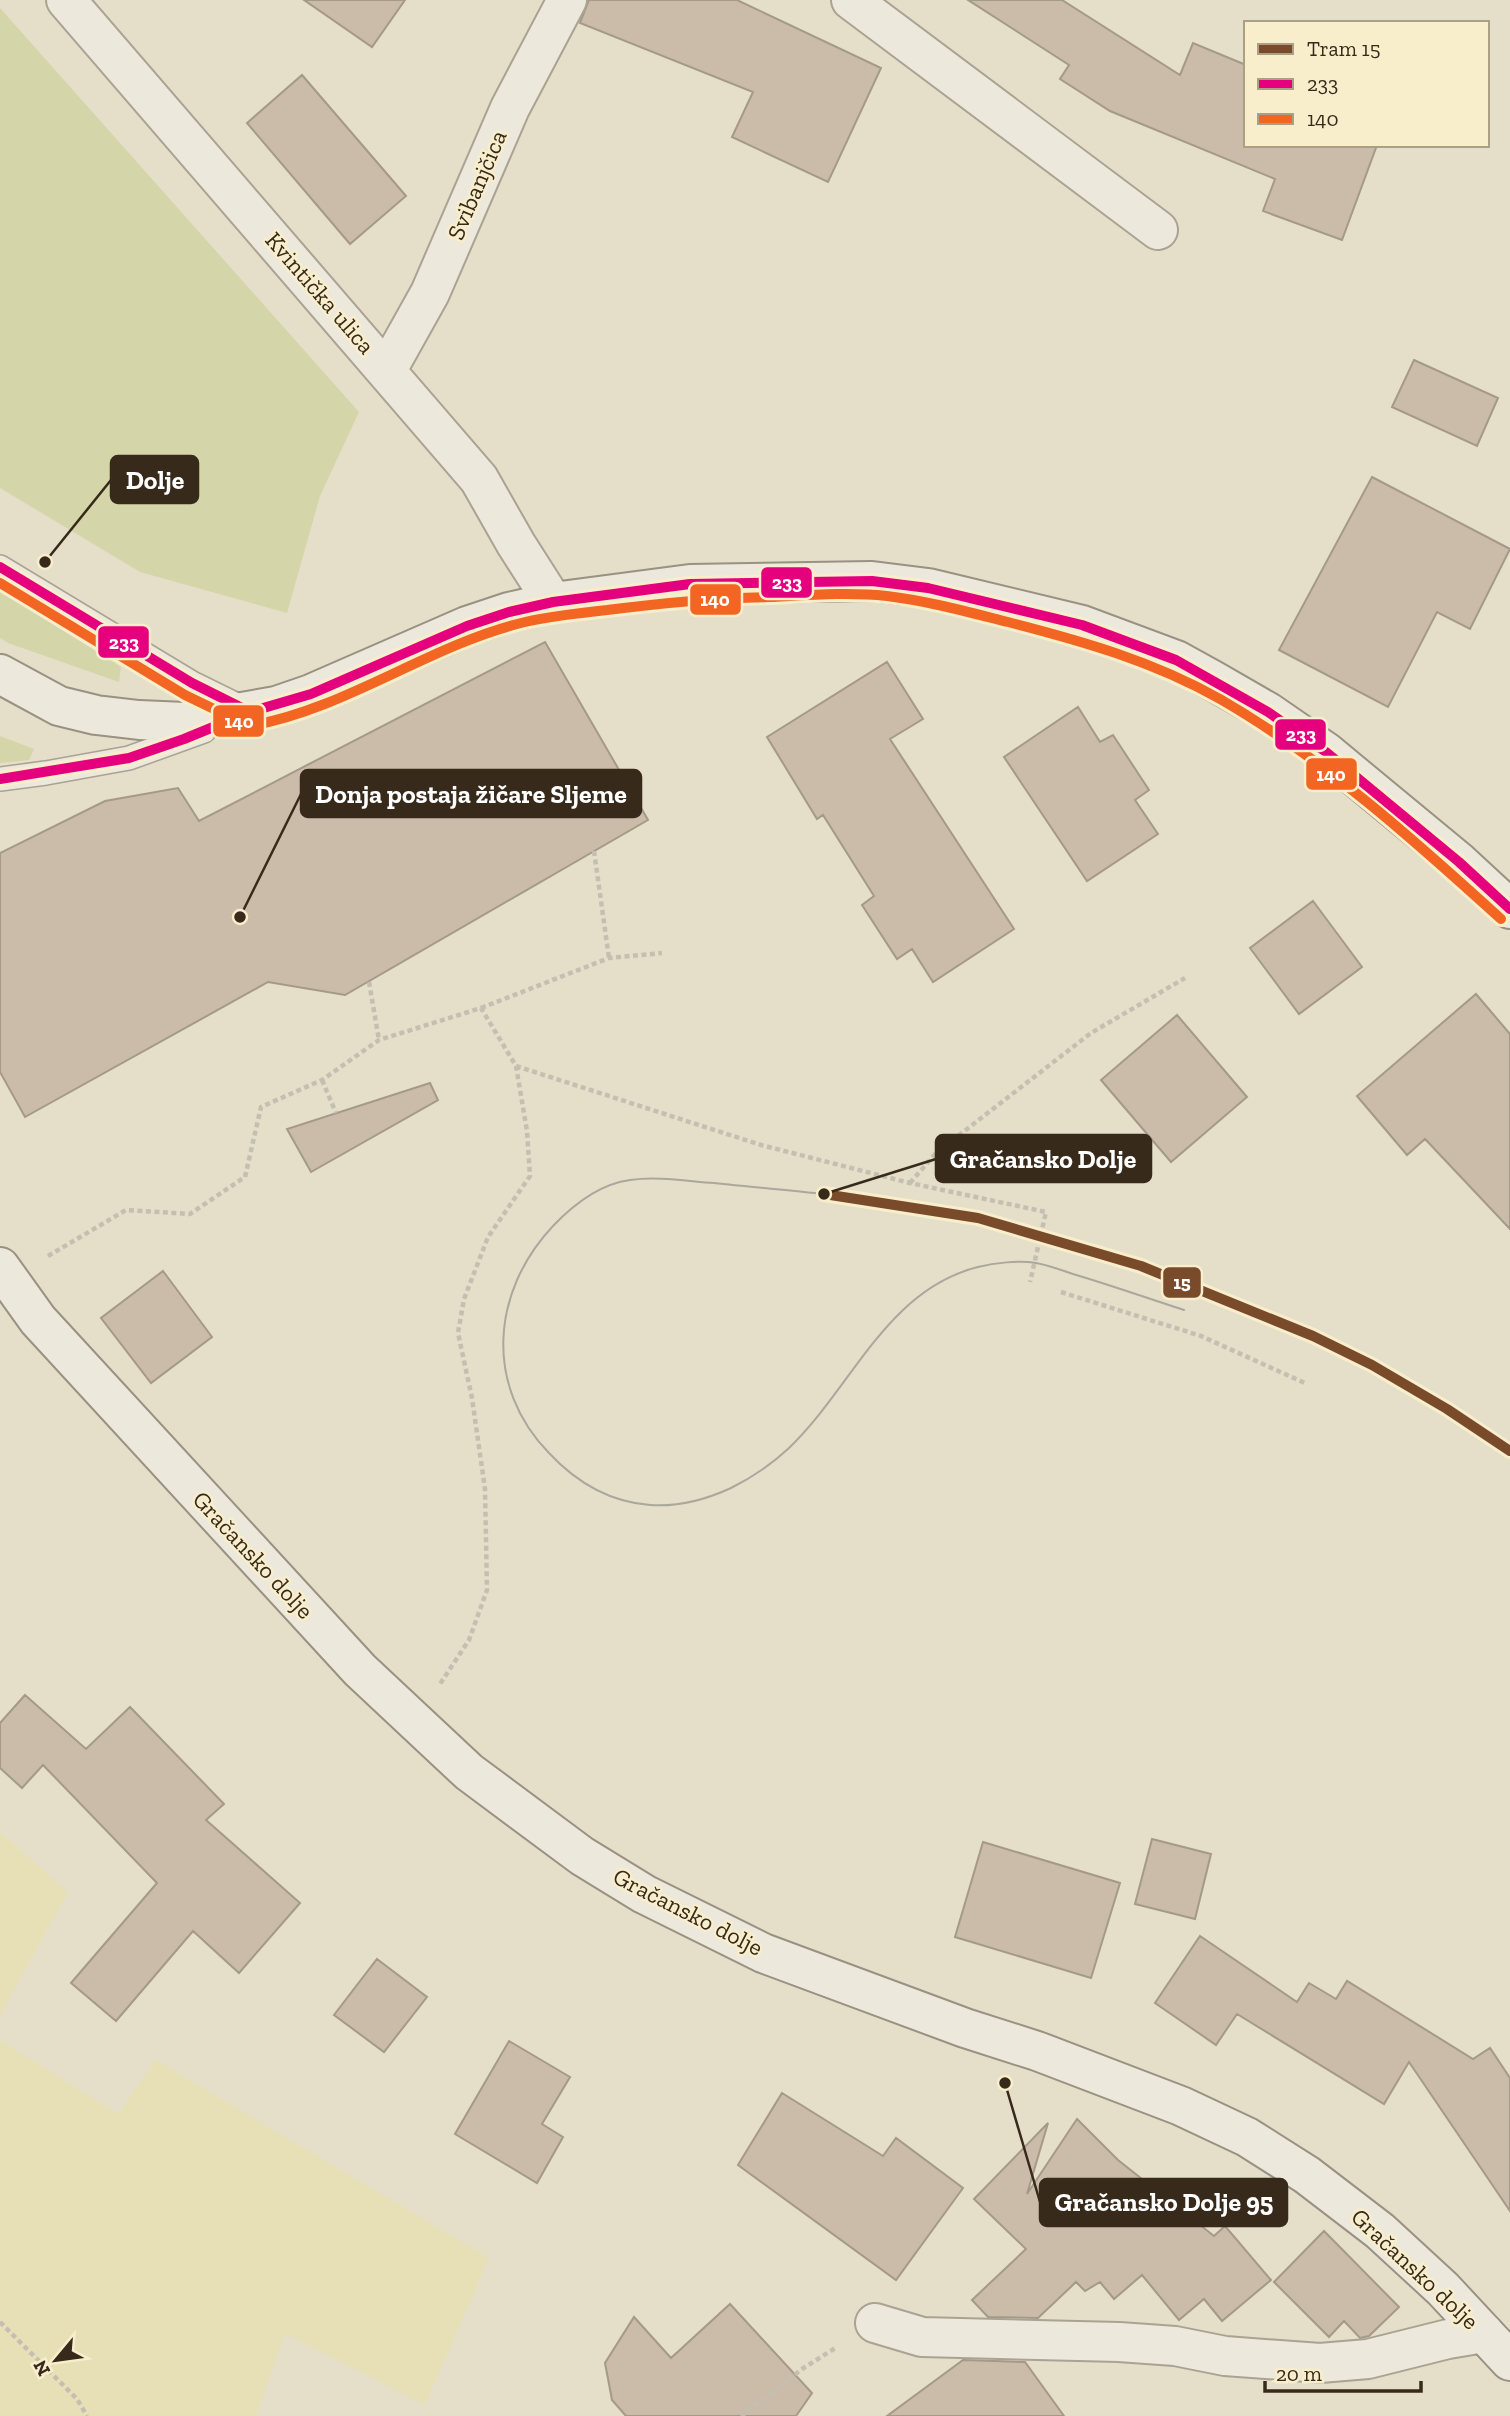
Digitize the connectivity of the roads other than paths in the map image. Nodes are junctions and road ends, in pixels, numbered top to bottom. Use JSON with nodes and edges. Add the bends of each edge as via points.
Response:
{"nodes":[{"id":1,"x":66,"y":0,"type":"edge"},
{"id":2,"x":567,"y":0,"type":"edge"},
{"id":3,"x":851,"y":0,"type":"edge"},
{"id":4,"x":1158,"y":230,"type":"dead end"},
{"id":5,"x":387,"y":370,"type":"junction"},
{"id":6,"x":0,"y":567,"type":"edge"},
{"id":7,"x":553,"y":603,"type":"junction"},
{"id":8,"x":0,"y":674,"type":"edge"},
{"id":9,"x":60,"y":706,"type":"junction"},
{"id":10,"x":0,"y":707,"type":"edge"},
{"id":11,"x":250,"y":712,"type":"junction"},
{"id":12,"x":0,"y":779,"type":"edge"},
{"id":13,"x":1510,"y":909,"type":"edge"},
{"id":14,"x":0,"y":1266,"type":"edge"},
{"id":15,"x":875,"y":2323,"type":"road end"},
{"id":16,"x":1484,"y":2333,"type":"junction"},
{"id":17,"x":1510,"y":2361,"type":"edge"}],
"edges":[{"from":1,"to":5,"type":"street","name":"Kvintička ulica"},
{"from":2,"to":5,"type":"street","name":"Svibanjčica","via":[[510,108],[430,293]]},
{"from":3,"to":4,"type":"street"},
{"from":5,"to":7,"type":"street","name":"Kvintička ulica","via":[[479,480]]},
{"from":6,"to":11,"type":"lane","via":[[192,683]]},
{"from":7,"to":11,"type":"street","via":[[467,626],[311,694]]},
{"from":7,"to":13,"type":"street","via":[[690,584],[872,581],[928,588],[1082,625],[1176,660],[1268,712],[1326,752]]},
{"from":8,"to":9,"type":"street"},
{"from":9,"to":10,"type":"street"},
{"from":9,"to":11,"type":"street","via":[[96,715],[185,722]]},
{"from":11,"to":12,"type":"lane","via":[[129,758]]},
{"from":14,"to":16,"type":"street","name":"Gračansko dolje","via":[[38,1320],[270,1574],[412,1721],[469,1772],[582,1856],[644,1894],[764,1953],[1037,2051],[1181,2106],[1247,2137],[1307,2175],[1380,2231]]},
{"from":15,"to":16,"type":"street","via":[[922,2337],[1119,2342],[1320,2363],[1368,2359]]},
{"from":16,"to":17,"type":"street","name":"Gračansko dolje"}]}
